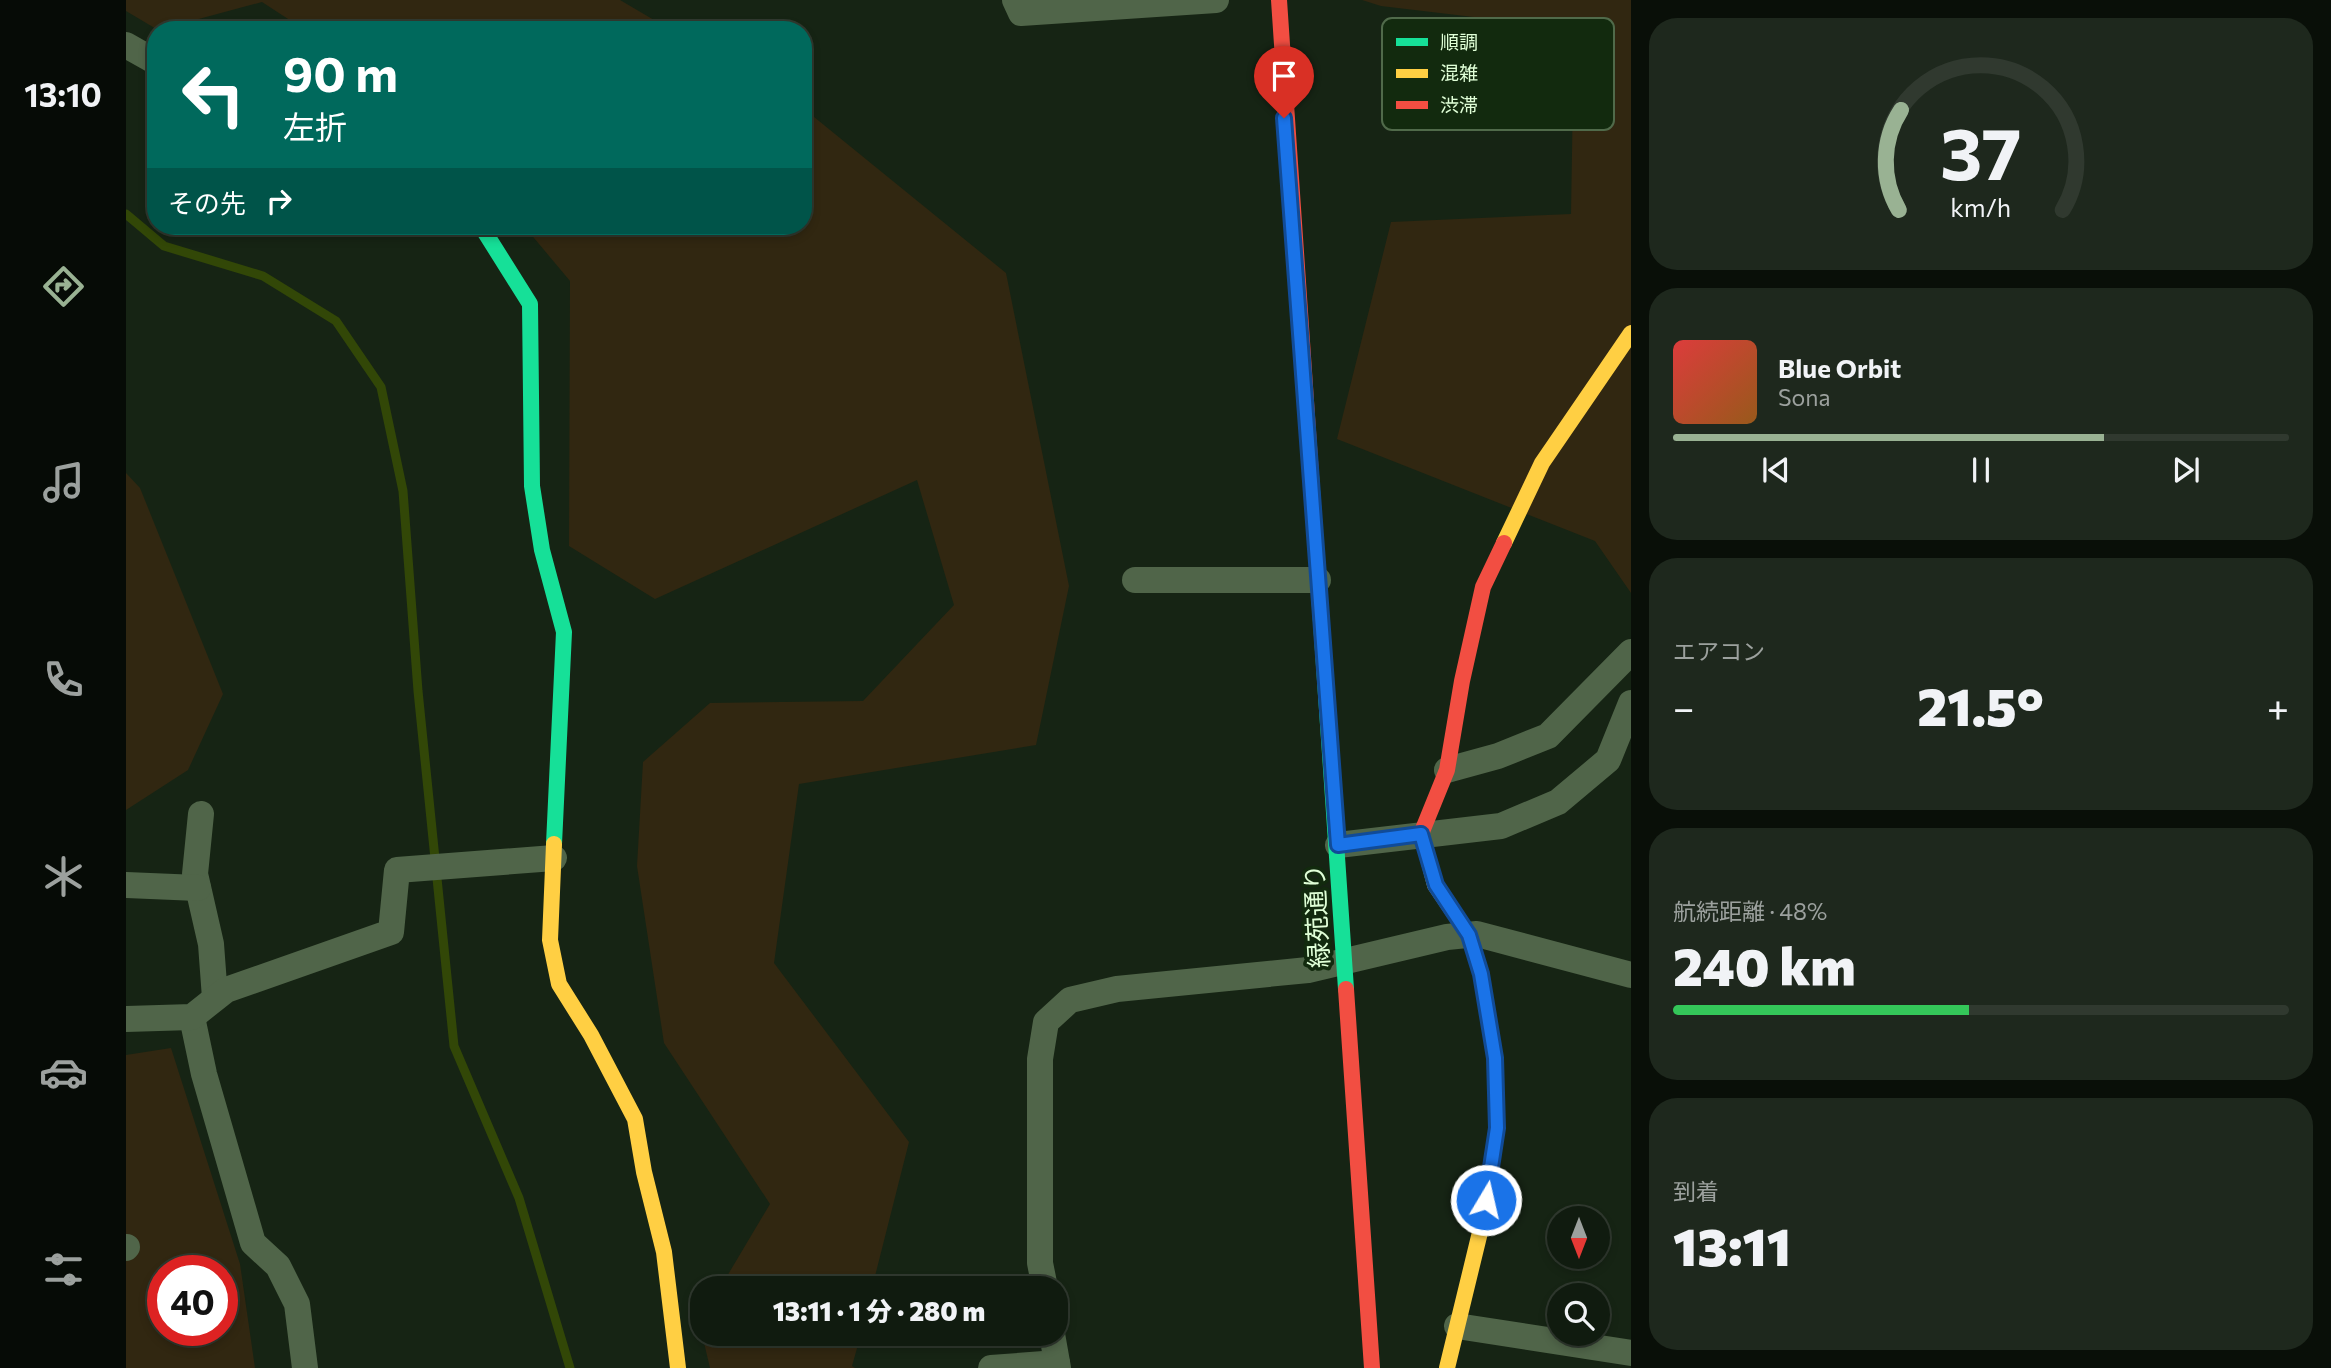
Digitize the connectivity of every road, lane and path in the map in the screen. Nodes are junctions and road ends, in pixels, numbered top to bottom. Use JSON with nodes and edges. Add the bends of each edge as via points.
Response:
{"nodes":[{"id":1,"x":1015,"y":0,"type":"edge"},
{"id":2,"x":1216,"y":0,"type":"edge"},
{"id":3,"x":1279,"y":0,"type":"edge"},
{"id":4,"x":126,"y":45,"type":"edge"},
{"id":5,"x":147,"y":57,"type":"edge"},
{"id":6,"x":487,"y":235,"type":"edge"},
{"id":7,"x":1631,"y":333,"type":"edge"},
{"id":8,"x":1135,"y":580,"type":"dead end"},
{"id":9,"x":1318,"y":580,"type":"junction"},
{"id":10,"x":1631,"y":652,"type":"edge"},
{"id":11,"x":1631,"y":702,"type":"edge"},
{"id":12,"x":1447,"y":770,"type":"junction"},
{"id":13,"x":201,"y":814,"type":"dead end"},
{"id":14,"x":1421,"y":834,"type":"junction"},
{"id":15,"x":1338,"y":845,"type":"junction"},
{"id":16,"x":554,"y":858,"type":"junction"},
{"id":17,"x":126,"y":886,"type":"edge"},
{"id":18,"x":198,"y":888,"type":"junction"},
{"id":19,"x":1469,"y":935,"type":"junction"},
{"id":20,"x":1344,"y":961,"type":"junction"},
{"id":21,"x":1631,"y":975,"type":"edge"},
{"id":22,"x":215,"y":998,"type":"junction"},
{"id":23,"x":192,"y":1017,"type":"junction"},
{"id":24,"x":126,"y":1019,"type":"edge"},
{"id":25,"x":1043,"y":1276,"type":"edge"},
{"id":26,"x":1457,"y":1326,"type":"junction"},
{"id":27,"x":1054,"y":1346,"type":"edge"},
{"id":28,"x":1631,"y":1353,"type":"edge"},
{"id":29,"x":1057,"y":1365,"type":"edge"},
{"id":30,"x":305,"y":1368,"type":"edge"},
{"id":31,"x":678,"y":1368,"type":"edge"},
{"id":32,"x":990,"y":1368,"type":"edge"},
{"id":33,"x":1372,"y":1368,"type":"edge"},
{"id":34,"x":1447,"y":1368,"type":"edge"}],
"edges":[{"from":1,"to":2,"type":"street","via":[[1021,13]]},
{"from":3,"to":9,"type":"street","name":"緑苑通り"},
{"from":4,"to":5,"type":"street"},
{"from":6,"to":16,"type":"street","via":[[530,304],[532,486],[542,550],[564,632]]},
{"from":7,"to":12,"type":"street","via":[[1542,463],[1483,587]]},
{"from":8,"to":9,"type":"street"},
{"from":9,"to":15,"type":"street","name":"緑苑通り"},
{"from":10,"to":12,"type":"street","via":[[1548,736]]},
{"from":11,"to":14,"type":"street","via":[[1608,760],[1558,802],[1501,826]]},
{"from":12,"to":14,"type":"street"},
{"from":13,"to":18,"type":"street","via":[[195,874]]},
{"from":14,"to":15,"type":"street"},
{"from":14,"to":19,"type":"street","via":[[1436,885]]},
{"from":15,"to":20,"type":"street","name":"緑苑通り"},
{"from":16,"to":22,"type":"street","via":[[397,870],[391,932],[226,990]]},
{"from":16,"to":31,"type":"street","via":[[550,940],[559,984],[635,1119],[664,1252]]},
{"from":17,"to":18,"type":"street"},
{"from":18,"to":22,"type":"street","via":[[211,944]]},
{"from":19,"to":20,"type":"street"},
{"from":19,"to":21,"type":"street"},
{"from":19,"to":26,"type":"street","via":[[1481,974],[1495,1058],[1497,1128],[1482,1224]]},
{"from":20,"to":25,"type":"street","via":[[1308,971],[1117,989],[1070,1000],[1046,1022],[1040,1059]]},
{"from":20,"to":33,"type":"street","name":"緑苑通り"},
{"from":22,"to":23,"type":"street"},
{"from":23,"to":24,"type":"street"},
{"from":23,"to":30,"type":"street","via":[[253,1243],[278,1266],[297,1304]]},
{"from":26,"to":28,"type":"street"},
{"from":26,"to":34,"type":"street"},
{"from":27,"to":29,"type":"street"},
{"from":29,"to":32,"type":"street"}]}
